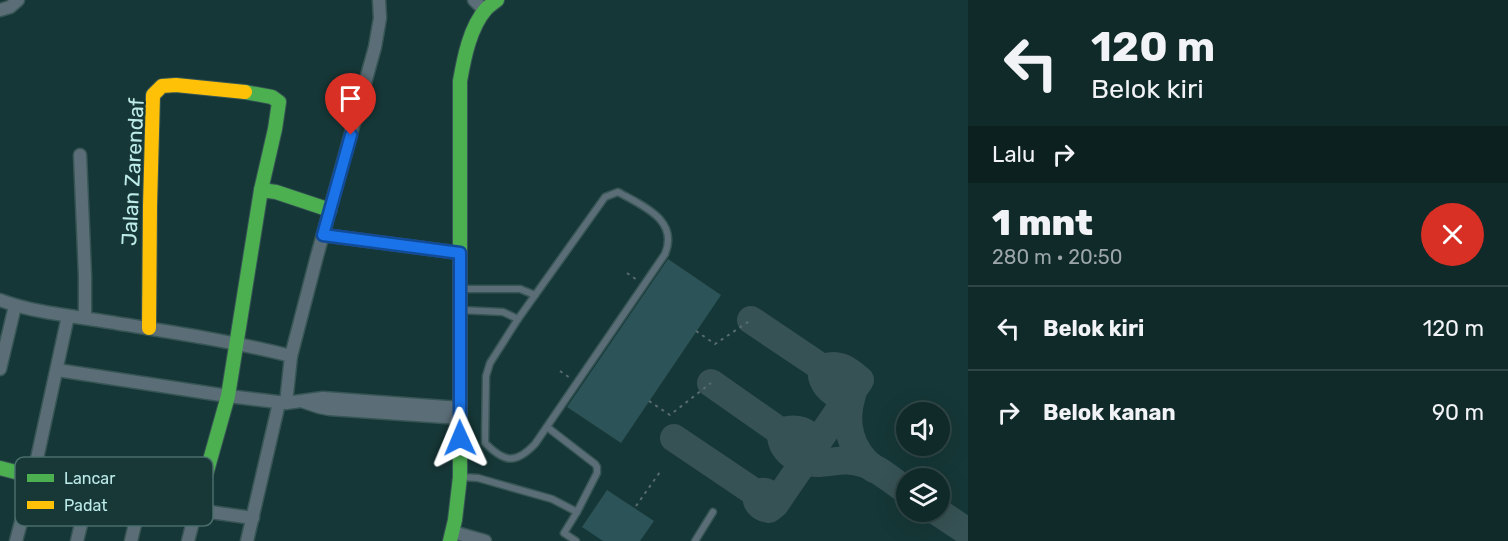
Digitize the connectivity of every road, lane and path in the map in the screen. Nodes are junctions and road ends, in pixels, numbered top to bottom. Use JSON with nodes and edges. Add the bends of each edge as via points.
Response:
{"nodes":[{"id":1,"x":18,"y":0,"type":"edge"},
{"id":2,"x":379,"y":0,"type":"edge"},
{"id":3,"x":497,"y":0,"type":"edge"},
{"id":4,"x":479,"y":5,"type":"edge"},
{"id":5,"x":0,"y":10,"type":"edge"},
{"id":6,"x":80,"y":155,"type":"dead end"},
{"id":7,"x":261,"y":190,"type":"junction"},
{"id":8,"x":330,"y":210,"type":"junction"},
{"id":9,"x":323,"y":235,"type":"junction"},
{"id":10,"x":460,"y":253,"type":"junction"},
{"id":11,"x":627,"y":273,"type":"dead end"},
{"id":12,"x":644,"y":285,"type":"junction"},
{"id":13,"x":460,"y":289,"type":"junction"},
{"id":14,"x":535,"y":295,"type":"junction"},
{"id":15,"x":0,"y":300,"type":"edge"},
{"id":16,"x":15,"y":306,"type":"junction"},
{"id":17,"x":460,"y":310,"type":"junction"},
{"id":18,"x":68,"y":316,"type":"junction"},
{"id":19,"x":85,"y":318,"type":"junction"},
{"id":20,"x":518,"y":319,"type":"junction"},
{"id":21,"x":751,"y":320,"type":"dead end"},
{"id":22,"x":149,"y":328,"type":"junction"},
{"id":23,"x":696,"y":331,"type":"dead end"},
{"id":24,"x":237,"y":345,"type":"junction"},
{"id":25,"x":291,"y":356,"type":"junction"},
{"id":26,"x":0,"y":369,"type":"edge"},
{"id":27,"x":57,"y":370,"type":"junction"},
{"id":28,"x":560,"y":371,"type":"dead end"},
{"id":29,"x":577,"y":383,"type":"junction"},
{"id":30,"x":711,"y":383,"type":"dead end"},
{"id":31,"x":228,"y":396,"type":"junction"},
{"id":32,"x":649,"y":401,"type":"dead end"},
{"id":33,"x":283,"y":403,"type":"junction"},
{"id":34,"x":460,"y":413,"type":"junction"},
{"id":35,"x":547,"y":427,"type":"junction"},
{"id":36,"x":37,"y":457,"type":"edge"},
{"id":37,"x":211,"y":457,"type":"edge"},
{"id":38,"x":0,"y":468,"type":"edge"},
{"id":39,"x":15,"y":472,"type":"edge"},
{"id":40,"x":660,"y":472,"type":"dead end"},
{"id":41,"x":460,"y":477,"type":"junction"},
{"id":42,"x":636,"y":506,"type":"dead end"},
{"id":43,"x":213,"y":512,"type":"edge"},
{"id":44,"x":578,"y":512,"type":"junction"},
{"id":45,"x":713,"y":512,"type":"dead end"},
{"id":46,"x":253,"y":518,"type":"junction"},
{"id":47,"x":20,"y":526,"type":"edge"},
{"id":48,"x":81,"y":526,"type":"edge"},
{"id":49,"x":135,"y":526,"type":"edge"},
{"id":50,"x":192,"y":526,"type":"edge"},
{"id":51,"x":452,"y":536,"type":"edge"},
{"id":52,"x":16,"y":541,"type":"edge"},
{"id":53,"x":77,"y":541,"type":"edge"},
{"id":54,"x":131,"y":541,"type":"edge"},
{"id":55,"x":188,"y":541,"type":"edge"},
{"id":56,"x":247,"y":541,"type":"edge"},
{"id":57,"x":485,"y":541,"type":"edge"},
{"id":58,"x":576,"y":541,"type":"edge"},
{"id":59,"x":695,"y":541,"type":"edge"}],
"edges":[{"from":1,"to":5,"type":"street"},
{"from":2,"to":8,"type":"street","via":[[375,47]]},
{"from":3,"to":4,"type":"street"},
{"from":4,"to":10,"type":"street","via":[[460,81]]},
{"from":6,"to":19,"type":"street"},
{"from":7,"to":8,"type":"street"},
{"from":7,"to":22,"type":"street","name":"Jalan Zarendaf","via":[[279,102],[245,92],[176,85],[162,86],[153,95]]},
{"from":7,"to":24,"type":"street"},
{"from":8,"to":9,"type":"street"},
{"from":9,"to":10,"type":"street"},
{"from":9,"to":25,"type":"street"},
{"from":10,"to":13,"type":"street"},
{"from":11,"to":12,"type":"path"},
{"from":12,"to":14,"type":"lane","via":[[665,254],[669,233],[658,216],[618,192],[605,197]]},
{"from":12,"to":29,"type":"lane"},
{"from":13,"to":14,"type":"lane","via":[[513,289]]},
{"from":13,"to":17,"type":"street"},
{"from":14,"to":20,"type":"lane"},
{"from":15,"to":16,"type":"street"},
{"from":16,"to":18,"type":"street"},
{"from":16,"to":26,"type":"street"},
{"from":17,"to":20,"type":"lane","via":[[503,312]]},
{"from":17,"to":34,"type":"street"},
{"from":18,"to":19,"type":"street"},
{"from":18,"to":27,"type":"street"},
{"from":19,"to":22,"type":"street"},
{"from":20,"to":35,"type":"lane","via":[[486,376],[485,443],[498,456],[512,459],[526,453]]},
{"from":21,"to":23,"type":"path","via":[[715,344]]},
{"from":22,"to":24,"type":"street"},
{"from":24,"to":25,"type":"street"},
{"from":24,"to":31,"type":"street"},
{"from":25,"to":33,"type":"street"},
{"from":27,"to":31,"type":"street"},
{"from":27,"to":36,"type":"street"},
{"from":28,"to":29,"type":"path"},
{"from":29,"to":35,"type":"lane"},
{"from":30,"to":32,"type":"path","via":[[670,415]]},
{"from":31,"to":33,"type":"street"},
{"from":31,"to":37,"type":"street"},
{"from":33,"to":34,"type":"street","via":[[303,401],[329,409]]},
{"from":33,"to":46,"type":"street"},
{"from":34,"to":41,"type":"street"},
{"from":35,"to":44,"type":"lane","via":[[597,467]]},
{"from":38,"to":39,"type":"street"},
{"from":40,"to":42,"type":"path"},
{"from":41,"to":44,"type":"lane","via":[[478,478],[552,499]]},
{"from":41,"to":51,"type":"street"},
{"from":43,"to":46,"type":"street"},
{"from":44,"to":58,"type":"lane","via":[[564,533]]},
{"from":45,"to":59,"type":"lane"},
{"from":46,"to":56,"type":"street"},
{"from":47,"to":52,"type":"street"},
{"from":48,"to":53,"type":"street"},
{"from":49,"to":54,"type":"street"},
{"from":50,"to":55,"type":"street"},
{"from":51,"to":57,"type":"street"}]}
